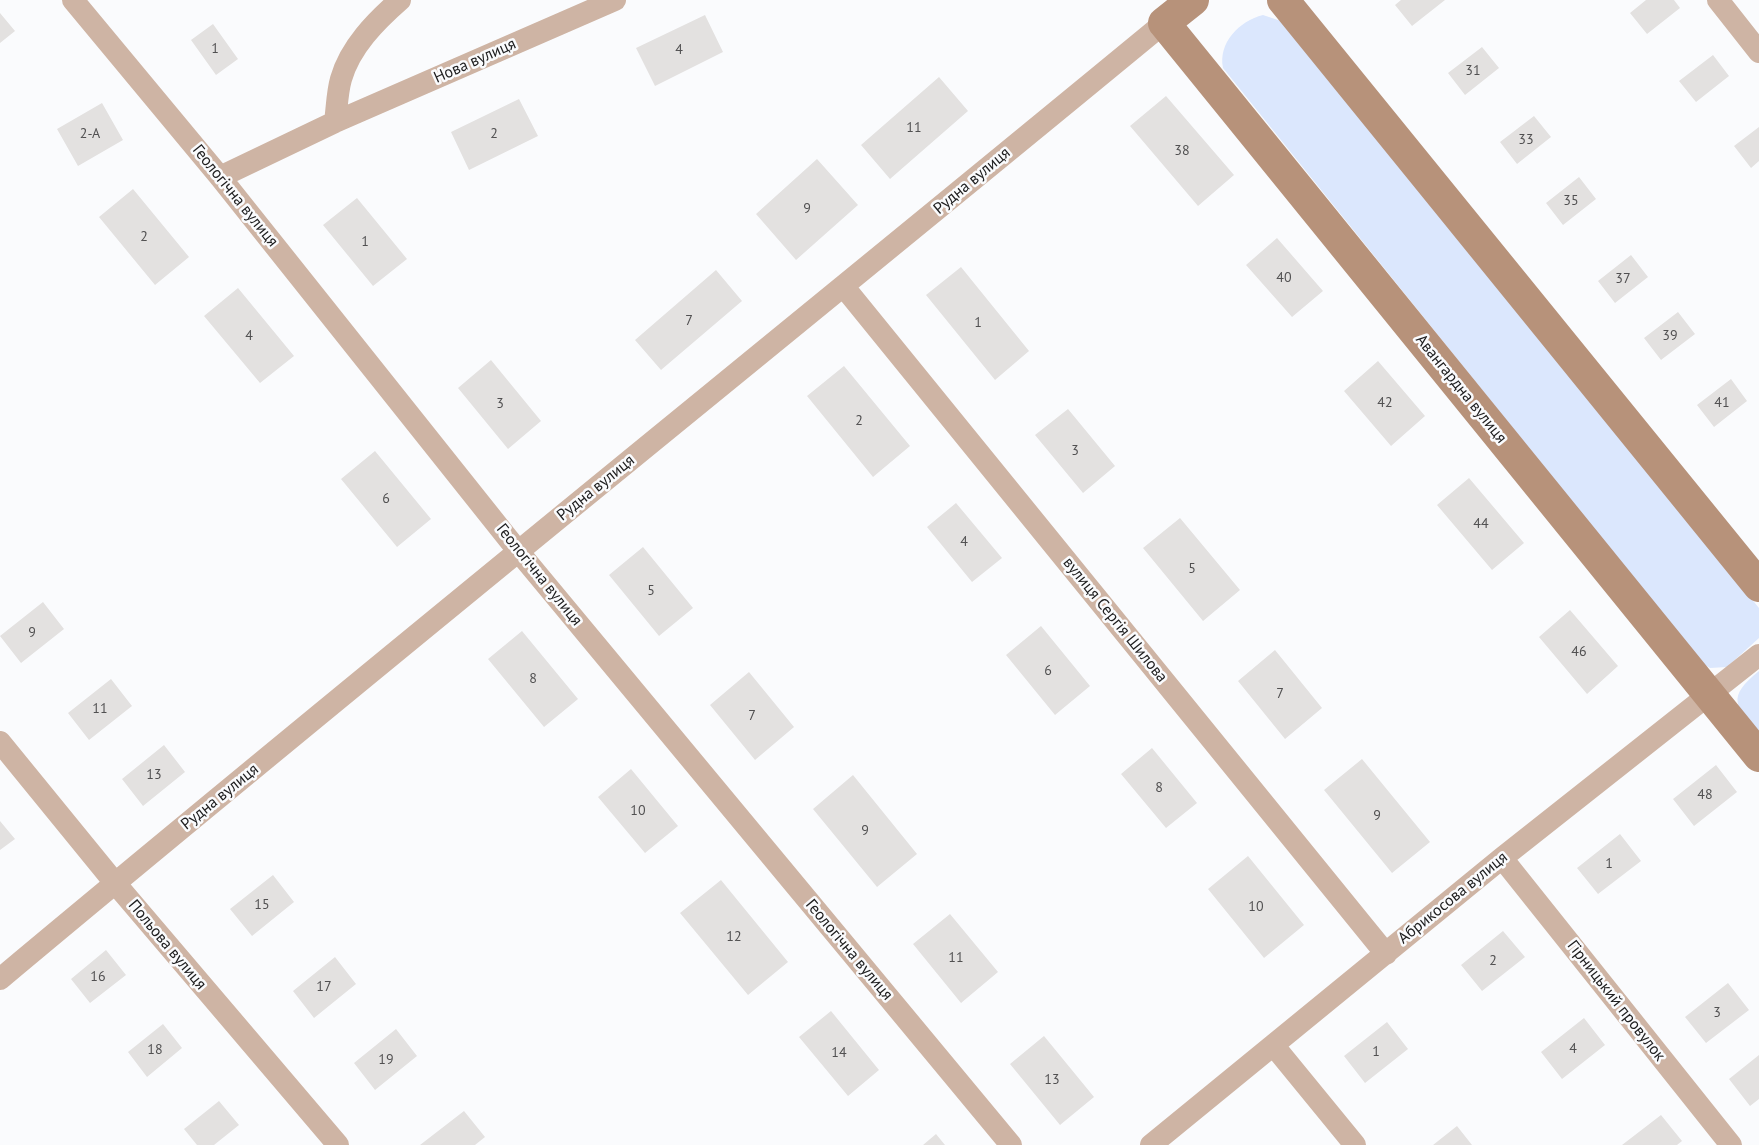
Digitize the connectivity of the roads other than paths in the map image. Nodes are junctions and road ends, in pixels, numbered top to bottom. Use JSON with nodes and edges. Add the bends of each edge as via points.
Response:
{"nodes":[{"id":1,"x":74,"y":0,"type":"edge"},
{"id":2,"x":400,"y":0,"type":"edge"},
{"id":3,"x":615,"y":0,"type":"edge"},
{"id":4,"x":1193,"y":0,"type":"edge"},
{"id":5,"x":1283,"y":0,"type":"edge"},
{"id":6,"x":1718,"y":0,"type":"edge"},
{"id":7,"x":1164,"y":22,"type":"junction"},
{"id":8,"x":1759,"y":52,"type":"edge"},
{"id":9,"x":335,"y":122,"type":"junction"},
{"id":10,"x":220,"y":177,"type":"junction"},
{"id":11,"x":844,"y":287,"type":"junction"},
{"id":12,"x":518,"y":551,"type":"junction"},
{"id":13,"x":1759,"y":586,"type":"edge"},
{"id":14,"x":1759,"y":655,"type":"edge"},
{"id":15,"x":1709,"y":694,"type":"junction"},
{"id":16,"x":0,"y":742,"type":"edge"},
{"id":17,"x":1759,"y":756,"type":"edge"},
{"id":18,"x":1502,"y":858,"type":"junction"},
{"id":19,"x":115,"y":883,"type":"junction"},
{"id":20,"x":1386,"y":954,"type":"junction"},
{"id":21,"x":0,"y":979,"type":"edge"},
{"id":22,"x":1274,"y":1046,"type":"junction"},
{"id":23,"x":338,"y":1145,"type":"edge"},
{"id":24,"x":1011,"y":1145,"type":"edge"},
{"id":25,"x":1151,"y":1145,"type":"edge"},
{"id":26,"x":1355,"y":1145,"type":"edge"},
{"id":27,"x":1731,"y":1145,"type":"edge"}],
"edges":[{"from":1,"to":10,"type":"street","name":"Геологічна вулиця"},
{"from":2,"to":9,"type":"street","via":[[377,20],[347,64]]},
{"from":3,"to":9,"type":"street","name":"Нова вулиця"},
{"from":4,"to":7,"type":"street","name":"Рудна вулиця"},
{"from":5,"to":13,"type":"street"},
{"from":6,"to":8,"type":"street"},
{"from":7,"to":11,"type":"street","name":"Рудна вулиця"},
{"from":7,"to":15,"type":"street","name":"Авангардна вулиця"},
{"from":9,"to":10,"type":"street","name":"Нова вулиця"},
{"from":10,"to":12,"type":"street","name":"Геологічна вулиця"},
{"from":11,"to":12,"type":"street","name":"Рудна вулиця"},
{"from":11,"to":20,"type":"street","name":"вулиця Сергія Шилова"},
{"from":12,"to":19,"type":"street","name":"Рудна вулиця"},
{"from":12,"to":24,"type":"street","name":"Геологічна вулиця"},
{"from":14,"to":15,"type":"street","name":"Абрикосова вулиця"},
{"from":15,"to":17,"type":"street","name":"Авангардна вулиця"},
{"from":15,"to":18,"type":"street","name":"Абрикосова вулиця"},
{"from":16,"to":19,"type":"street","name":"Польова вулиця"},
{"from":18,"to":20,"type":"street","name":"Абрикосова вулиця"},
{"from":18,"to":27,"type":"street","name":"Гірницький провулок"},
{"from":19,"to":21,"type":"street","name":"Рудна вулиця"},
{"from":19,"to":23,"type":"street","name":"Польова вулиця"},
{"from":20,"to":22,"type":"street","name":"Абрикосова вулиця"},
{"from":22,"to":25,"type":"street","name":"Абрикосова вулиця"},
{"from":22,"to":26,"type":"street"}]}
